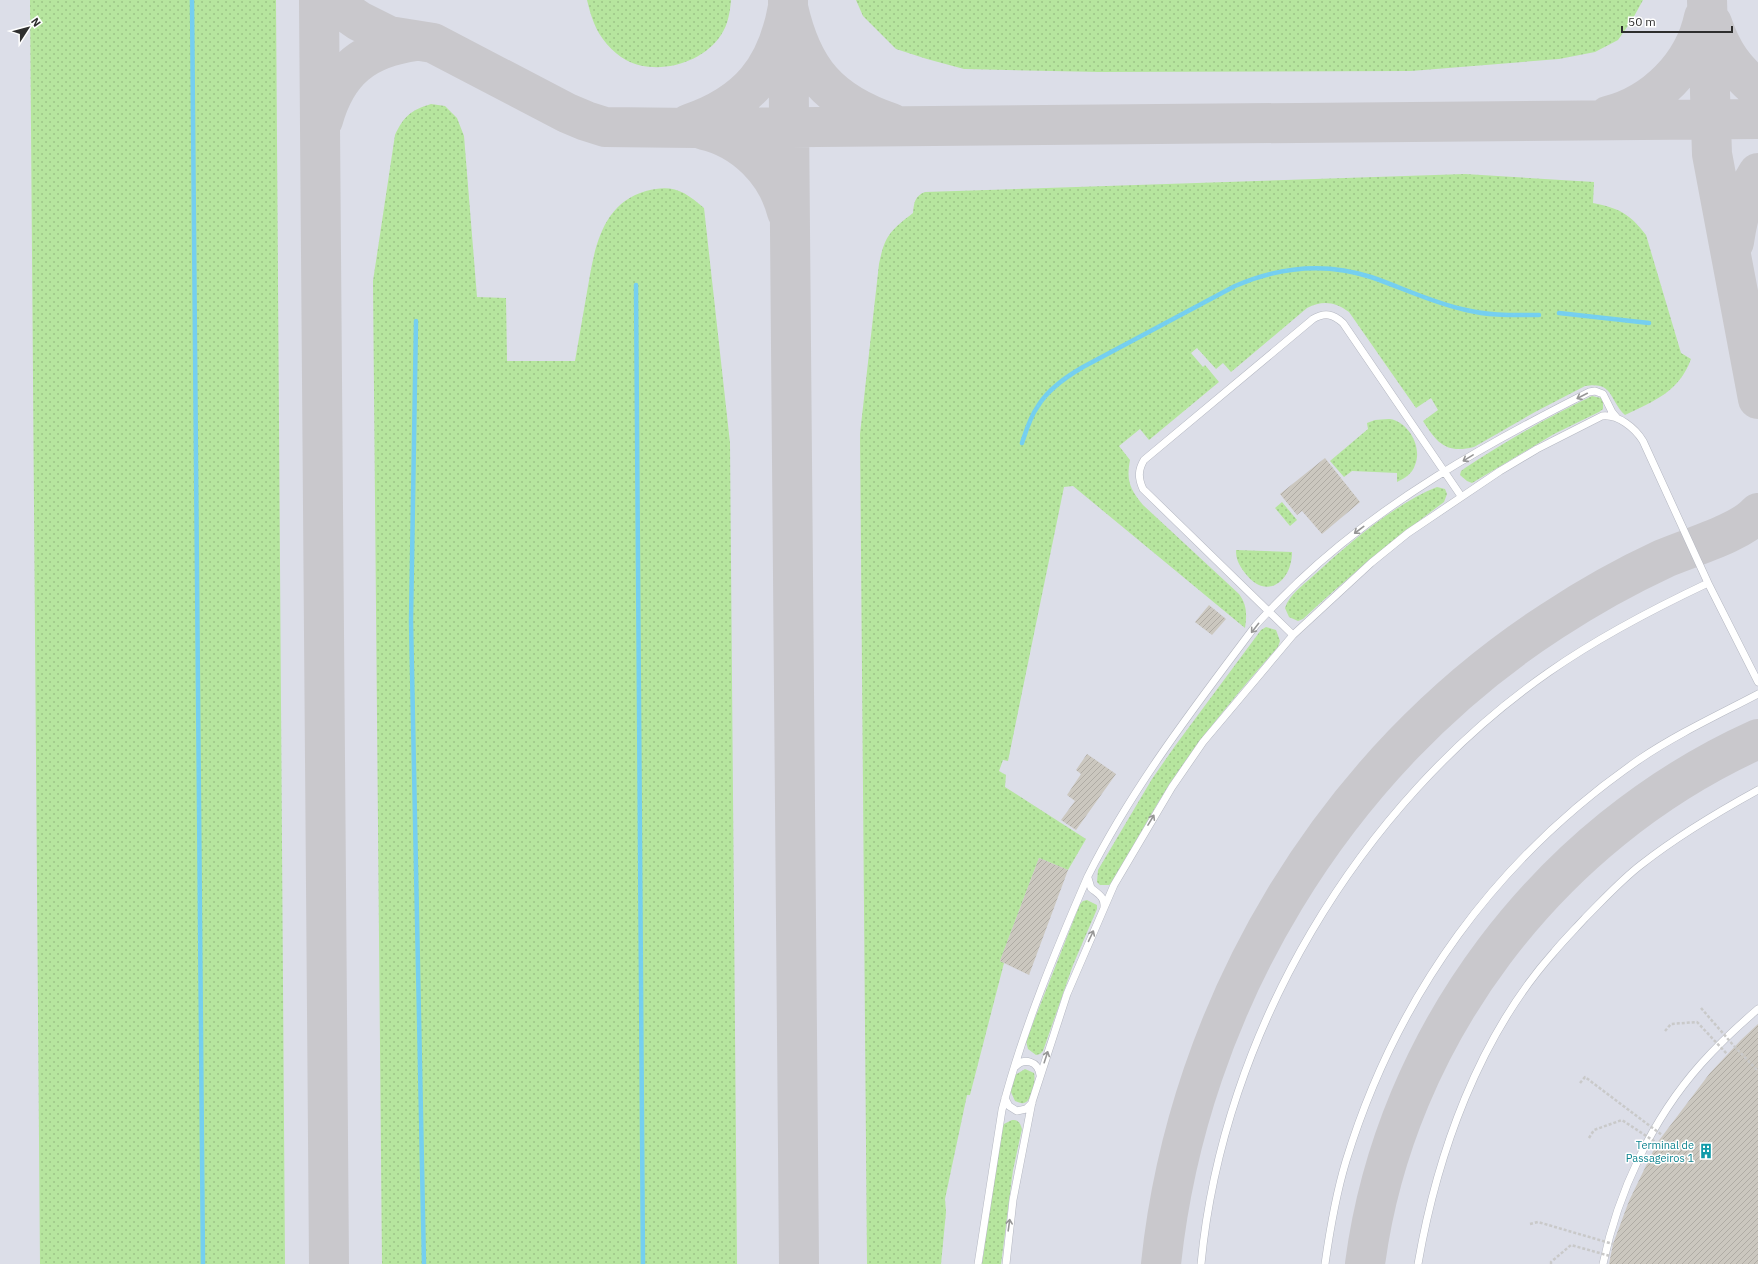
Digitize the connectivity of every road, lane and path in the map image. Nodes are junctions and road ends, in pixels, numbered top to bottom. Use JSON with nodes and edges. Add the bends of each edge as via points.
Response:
{"nodes":[{"id":1,"x":1607,"y":400,"type":"junction"},
{"id":2,"x":1602,"y":416,"type":"junction"},
{"id":3,"x":1619,"y":420,"type":"junction"},
{"id":4,"x":1445,"y":472,"type":"junction"},
{"id":5,"x":1461,"y":496,"type":"junction"},
{"id":6,"x":1708,"y":583,"type":"junction"},
{"id":7,"x":1269,"y":610,"type":"junction"},
{"id":8,"x":1293,"y":635,"type":"junction"},
{"id":9,"x":1758,"y":682,"type":"edge"},
{"id":10,"x":1758,"y":694,"type":"edge"},
{"id":11,"x":1758,"y":790,"type":"edge"},
{"id":12,"x":1088,"y":876,"type":"junction"},
{"id":13,"x":1114,"y":884,"type":"junction"},
{"id":14,"x":1097,"y":892,"type":"junction"},
{"id":15,"x":1078,"y":900,"type":"junction"},
{"id":16,"x":1103,"y":909,"type":"junction"},
{"id":17,"x":1701,"y":1008,"type":"dead end"},
{"id":18,"x":1758,"y":1009,"type":"edge"},
{"id":19,"x":1665,"y":1031,"type":"dead end"},
{"id":20,"x":1726,"y":1054,"type":"dead end"},
{"id":21,"x":1013,"y":1070,"type":"junction"},
{"id":22,"x":1758,"y":1071,"type":"edge"},
{"id":23,"x":1039,"y":1079,"type":"junction"},
{"id":24,"x":1580,"y":1083,"type":"dead end"},
{"id":25,"x":1006,"y":1093,"type":"junction"},
{"id":26,"x":1032,"y":1102,"type":"junction"},
{"id":27,"x":1662,"y":1135,"type":"dead end"},
{"id":28,"x":1589,"y":1138,"type":"dead end"},
{"id":29,"x":1657,"y":1143,"type":"dead end"},
{"id":30,"x":1530,"y":1224,"type":"dead end"},
{"id":31,"x":1614,"y":1244,"type":"dead end"},
{"id":32,"x":1610,"y":1256,"type":"dead end"},
{"id":33,"x":978,"y":1264,"type":"edge"},
{"id":34,"x":1006,"y":1264,"type":"edge"},
{"id":35,"x":1201,"y":1264,"type":"edge"},
{"id":36,"x":1325,"y":1264,"type":"edge"},
{"id":37,"x":1418,"y":1264,"type":"edge"},
{"id":38,"x":1551,"y":1264,"type":"edge"},
{"id":39,"x":1603,"y":1264,"type":"edge"}],
"edges":[{"from":1,"to":2,"type":"lane","via":[[1606,410]]},
{"from":1,"to":3,"type":"lane"},
{"from":1,"to":4,"type":"lane","one_way":true,"via":[[1599,392],[1589,392]]},
{"from":2,"to":3,"type":"lane","via":[[1612,416]]},
{"from":2,"to":5,"type":"lane","via":[[1537,449]]},
{"from":3,"to":6,"type":"lane","via":[[1634,430],[1643,441]]},
{"from":4,"to":5,"type":"lane"},
{"from":4,"to":7,"type":"lane","one_way":true,"via":[[1380,514],[1350,537],[1318,563]]},
{"from":4,"to":7,"type":"lane","via":[[1343,323],[1325,314],[1313,319],[1140,466],[1139,482],[1143,489]]},
{"from":5,"to":8,"type":"lane","via":[[1370,563]]},
{"from":6,"to":9,"type":"lane"},
{"from":6,"to":35,"type":"lane","via":[[1609,634],[1521,693],[1452,753],[1366,849],[1313,928],[1276,999],[1252,1053],[1221,1149],[1205,1229]]},
{"from":7,"to":8,"type":"lane"},
{"from":7,"to":12,"type":"lane","one_way":true,"via":[[1171,741],[1100,852]]},
{"from":13,"to":8,"type":"lane","one_way":true,"via":[[1172,787],[1203,742]]},
{"from":10,"to":36,"type":"lane","via":[[1692,728],[1642,758],[1582,802],[1517,862],[1464,925],[1422,986],[1401,1024],[1362,1112],[1346,1162]]},
{"from":11,"to":37,"type":"lane","via":[[1685,832],[1641,865],[1553,952],[1518,998],[1488,1049],[1461,1107],[1440,1170]]},
{"from":12,"to":14,"type":"lane","via":[[1088,884]]},
{"from":12,"to":15,"type":"lane"},
{"from":13,"to":14,"type":"lane","via":[[1108,892]]},
{"from":13,"to":16,"type":"lane"},
{"from":14,"to":15,"type":"lane","via":[[1083,893]]},
{"from":14,"to":16,"type":"lane","via":[[1104,900]]},
{"from":15,"to":21,"type":"lane","via":[[1026,1027]]},
{"from":23,"to":16,"type":"lane","one_way":true,"via":[[1067,994]]},
{"from":17,"to":22,"type":"path","bridge":true},
{"from":18,"to":39,"type":"lane","via":[[1729,1034],[1674,1098],[1632,1174],[1614,1221]]},
{"from":19,"to":20,"type":"path","bridge":true,"via":[[1671,1024],[1697,1022]]},
{"from":21,"to":23,"type":"lane","via":[[1022,1061],[1030,1061],[1039,1070]]},
{"from":21,"to":25,"type":"lane"},
{"from":23,"to":26,"type":"lane"},
{"from":24,"to":27,"type":"path","bridge":true,"via":[[1585,1077]]},
{"from":25,"to":26,"type":"lane","via":[[1006,1102],[1017,1111],[1026,1109]]},
{"from":25,"to":33,"type":"lane"},
{"from":34,"to":26,"type":"lane","one_way":true,"via":[[1013,1200]]},
{"from":28,"to":29,"type":"path","bridge":true,"via":[[1594,1130],[1622,1120]]},
{"from":30,"to":31,"type":"path","bridge":true,"via":[[1538,1222]]},
{"from":32,"to":38,"type":"path","bridge":true,"via":[[1571,1245]]}]}
